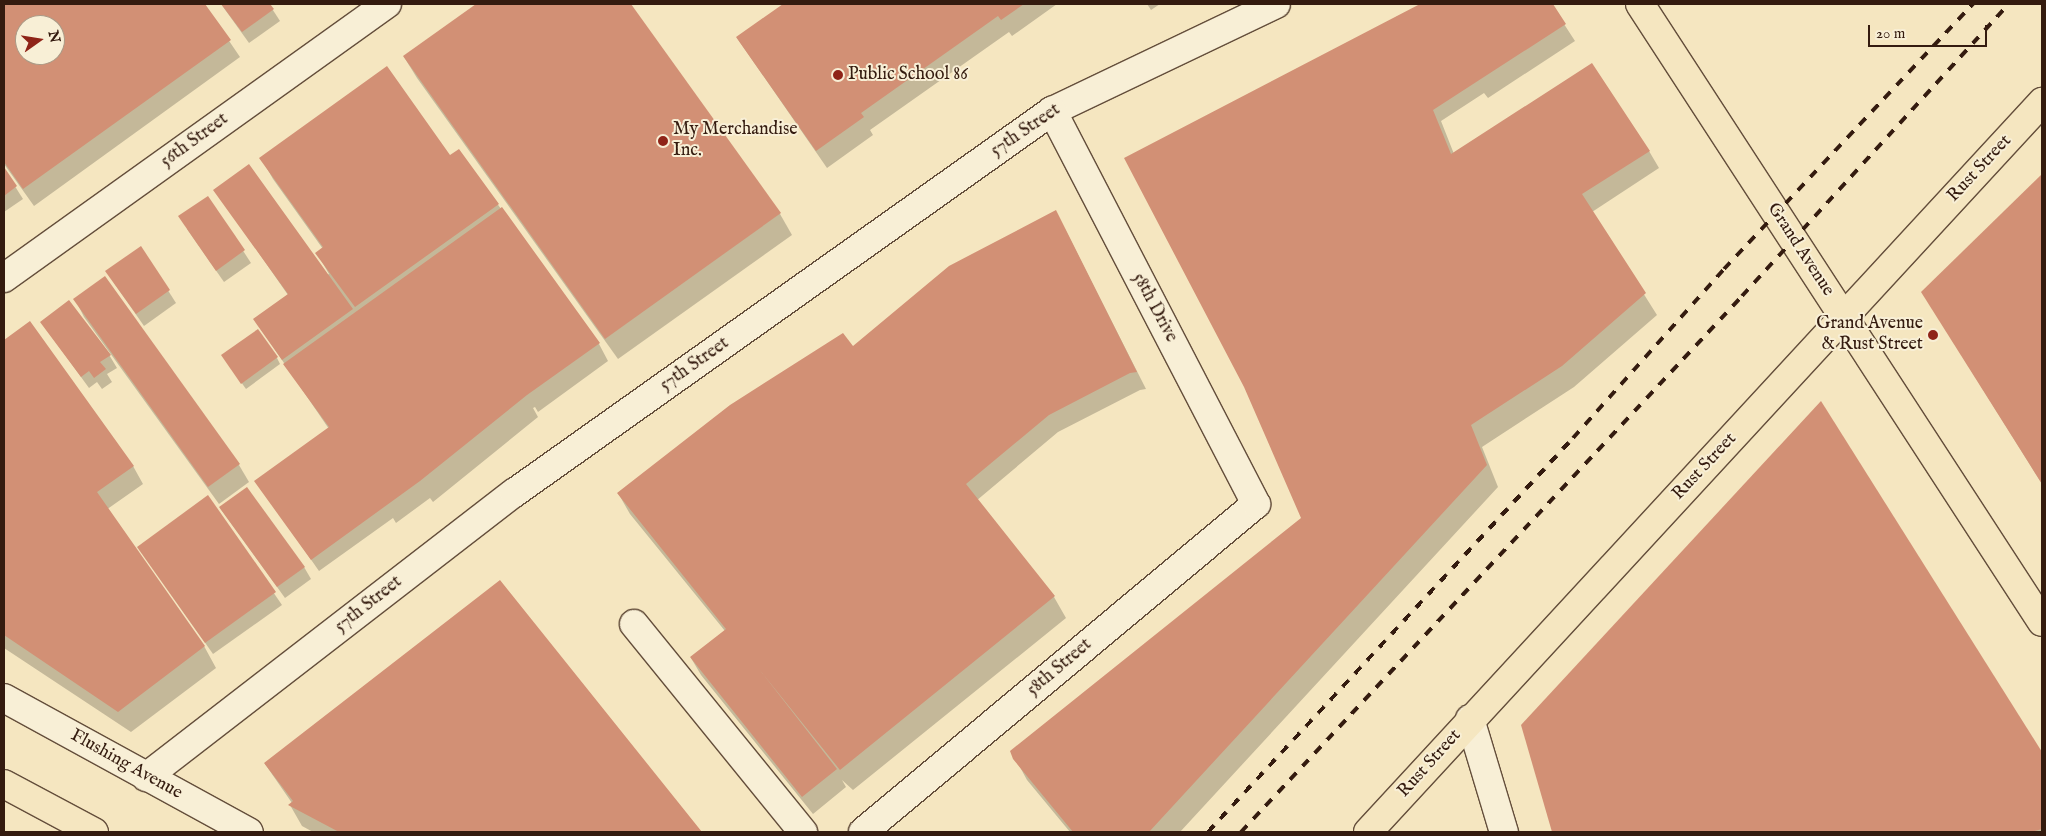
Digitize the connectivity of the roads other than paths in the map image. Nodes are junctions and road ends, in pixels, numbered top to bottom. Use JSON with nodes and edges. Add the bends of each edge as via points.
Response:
{"nodes":[{"id":1,"x":387,"y":4,"type":"edge"},
{"id":2,"x":1276,"y":4,"type":"edge"},
{"id":3,"x":1640,"y":4,"type":"edge"},
{"id":4,"x":2042,"y":102,"type":"edge"},
{"id":5,"x":1052,"y":112,"type":"junction"},
{"id":6,"x":4,"y":278,"type":"edge"},
{"id":7,"x":1843,"y":316,"type":"junction"},
{"id":8,"x":1256,"y":504,"type":"joint"},
{"id":9,"x":2042,"y":622,"type":"edge"},
{"id":10,"x":634,"y":624,"type":"dead end"},
{"id":11,"x":4,"y":698,"type":"edge"},
{"id":12,"x":1470,"y":720,"type":"junction"},
{"id":13,"x":146,"y":777,"type":"junction"},
{"id":14,"x":4,"y":784,"type":"edge"},
{"id":15,"x":94,"y":832,"type":"edge"},
{"id":16,"x":249,"y":832,"type":"edge"},
{"id":17,"x":803,"y":832,"type":"edge"},
{"id":18,"x":863,"y":832,"type":"edge"},
{"id":19,"x":1368,"y":832,"type":"edge"},
{"id":20,"x":1504,"y":832,"type":"edge"}],
"edges":[{"from":1,"to":6,"type":"street","name":"56th Street"},
{"from":2,"to":5,"type":"street","name":"57th Street"},
{"from":3,"to":7,"type":"main road","name":"Grand Avenue"},
{"from":4,"to":7,"type":"main road","name":"Rust Street"},
{"from":5,"to":8,"type":"street","name":"58th Drive"},
{"from":5,"to":13,"type":"street","name":"57th Street","via":[[514,493]]},
{"from":7,"to":9,"type":"main road","name":"Grand Avenue"},
{"from":7,"to":12,"type":"main road","name":"Rust Street"},
{"from":8,"to":18,"type":"street","name":"58th Street"},
{"from":10,"to":17,"type":"street"},
{"from":11,"to":13,"type":"street","name":"Flushing Avenue"},
{"from":12,"to":19,"type":"main road","name":"Rust Street"},
{"from":12,"to":20,"type":"street"},
{"from":13,"to":16,"type":"street","name":"Flushing Avenue"},
{"from":14,"to":15,"type":"main road"}]}
